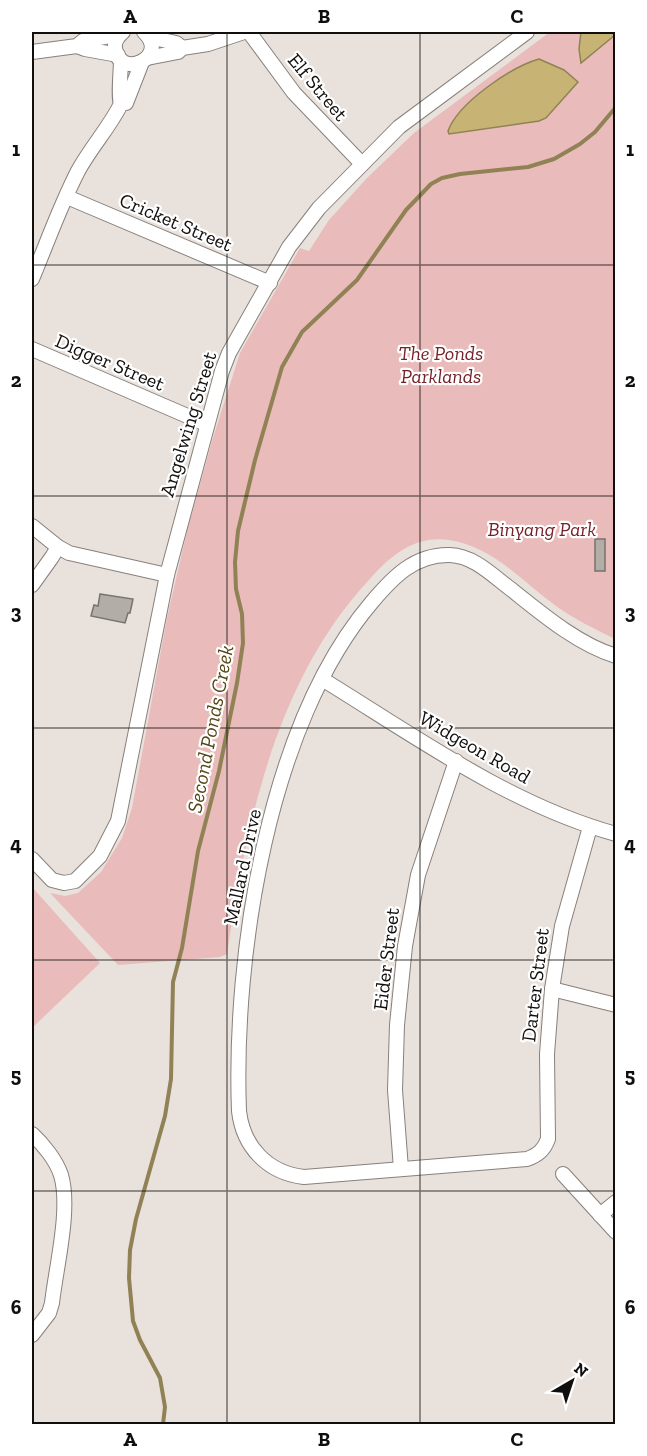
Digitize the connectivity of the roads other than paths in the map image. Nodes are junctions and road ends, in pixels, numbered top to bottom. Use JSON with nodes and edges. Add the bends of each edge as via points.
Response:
{"nodes":[{"id":1,"x":244,"y":32,"type":"edge"},
{"id":2,"x":249,"y":32,"type":"edge"},
{"id":3,"x":527,"y":32,"type":"edge"},
{"id":4,"x":121,"y":33,"type":"edge"},
{"id":5,"x":146,"y":33,"type":"edge"},
{"id":6,"x":78,"y":46,"type":"junction"},
{"id":7,"x":182,"y":48,"type":"junction"},
{"id":8,"x":32,"y":52,"type":"edge"},
{"id":9,"x":119,"y":57,"type":"junction"},
{"id":10,"x":145,"y":60,"type":"junction"},
{"id":11,"x":121,"y":104,"type":"junction"},
{"id":12,"x":362,"y":164,"type":"junction"},
{"id":13,"x":67,"y":197,"type":"junction"},
{"id":14,"x":32,"y":279,"type":"edge"},
{"id":15,"x":270,"y":283,"type":"junction"},
{"id":16,"x":32,"y":349,"type":"edge"},
{"id":17,"x":206,"y":424,"type":"junction"},
{"id":18,"x":32,"y":526,"type":"edge"},
{"id":19,"x":58,"y":547,"type":"junction"},
{"id":20,"x":166,"y":575,"type":"junction"},
{"id":21,"x":32,"y":585,"type":"edge"},
{"id":22,"x":615,"y":656,"type":"edge"},
{"id":23,"x":322,"y":679,"type":"junction"},
{"id":24,"x":456,"y":761,"type":"junction"},
{"id":25,"x":590,"y":827,"type":"junction"},
{"id":26,"x":615,"y":834,"type":"edge"},
{"id":27,"x":32,"y":859,"type":"edge"},
{"id":28,"x":552,"y":989,"type":"junction"},
{"id":29,"x":615,"y":1005,"type":"edge"},
{"id":30,"x":32,"y":1134,"type":"edge"},
{"id":31,"x":542,"y":1150,"type":"joint"},
{"id":32,"x":401,"y":1169,"type":"junction"},
{"id":33,"x":563,"y":1174,"type":"dead end"},
{"id":34,"x":615,"y":1202,"type":"edge"},
{"id":35,"x":600,"y":1215,"type":"junction"},
{"id":36,"x":615,"y":1232,"type":"edge"},
{"id":37,"x":32,"y":1335,"type":"edge"}],
"edges":[{"from":1,"to":7,"type":"street"},
{"from":2,"to":12,"type":"street","name":"Elf Street","via":[[294,93]]},
{"from":3,"to":12,"type":"street","name":"Angelwing Street","via":[[399,128]]},
{"from":4,"to":6,"type":"street","via":[[83,41]]},
{"from":4,"to":9,"type":"street","via":[[115,45]]},
{"from":5,"to":7,"type":"street"},
{"from":5,"to":10,"type":"street","via":[[152,47]]},
{"from":6,"to":8,"type":"street"},
{"from":6,"to":9,"type":"street"},
{"from":7,"to":10,"type":"street"},
{"from":9,"to":10,"type":"street","via":[[131,64]]},
{"from":9,"to":11,"type":"street"},
{"from":10,"to":11,"type":"street","via":[[126,103]]},
{"from":11,"to":13,"type":"street","via":[[86,158]]},
{"from":12,"to":15,"type":"street","name":"Angelwing Street","via":[[296,236]]},
{"from":13,"to":14,"type":"street"},
{"from":13,"to":15,"type":"street","name":"Cricket Street"},
{"from":15,"to":17,"type":"street","name":"Angelwing Street","via":[[229,353]]},
{"from":16,"to":17,"type":"street","name":"Digger Street"},
{"from":17,"to":20,"type":"street","name":"Angelwing Street"},
{"from":18,"to":19,"type":"street"},
{"from":19,"to":20,"type":"street","via":[[83,557]]},
{"from":19,"to":21,"type":"street"},
{"from":20,"to":27,"type":"street","name":"Angelwing Street","via":[[118,821],[107,845],[92,865],[75,880],[64,883],[52,880]]},
{"from":22,"to":23,"type":"street","name":"Mallard Drive","via":[[563,628],[491,572],[464,558],[442,555],[419,560],[396,576],[347,635]]},
{"from":23,"to":24,"type":"street","name":"Widgeon Road"},
{"from":23,"to":32,"type":"street","name":"Mallard Drive","via":[[281,783],[253,896],[241,999],[240,1122],[248,1142],[263,1160],[292,1176]]},
{"from":24,"to":25,"type":"street","name":"Widgeon Road","via":[[520,796]]},
{"from":24,"to":32,"type":"street","name":"Eider Street","via":[[418,875],[404,956],[395,1090]]},
{"from":25,"to":26,"type":"street","name":"Widgeon Road"},
{"from":25,"to":28,"type":"street","name":"Darter Street","via":[[562,926]]},
{"from":28,"to":29,"type":"street"},
{"from":28,"to":31,"type":"street","name":"Darter Street","via":[[546,1054],[549,1131]]},
{"from":30,"to":37,"type":"street","via":[[61,1173],[64,1192],[49,1313]]},
{"from":31,"to":32,"type":"street","name":"Mallard Drive","via":[[527,1158]]},
{"from":33,"to":35,"type":"street"},
{"from":34,"to":35,"type":"street"},
{"from":35,"to":36,"type":"street"}]}
